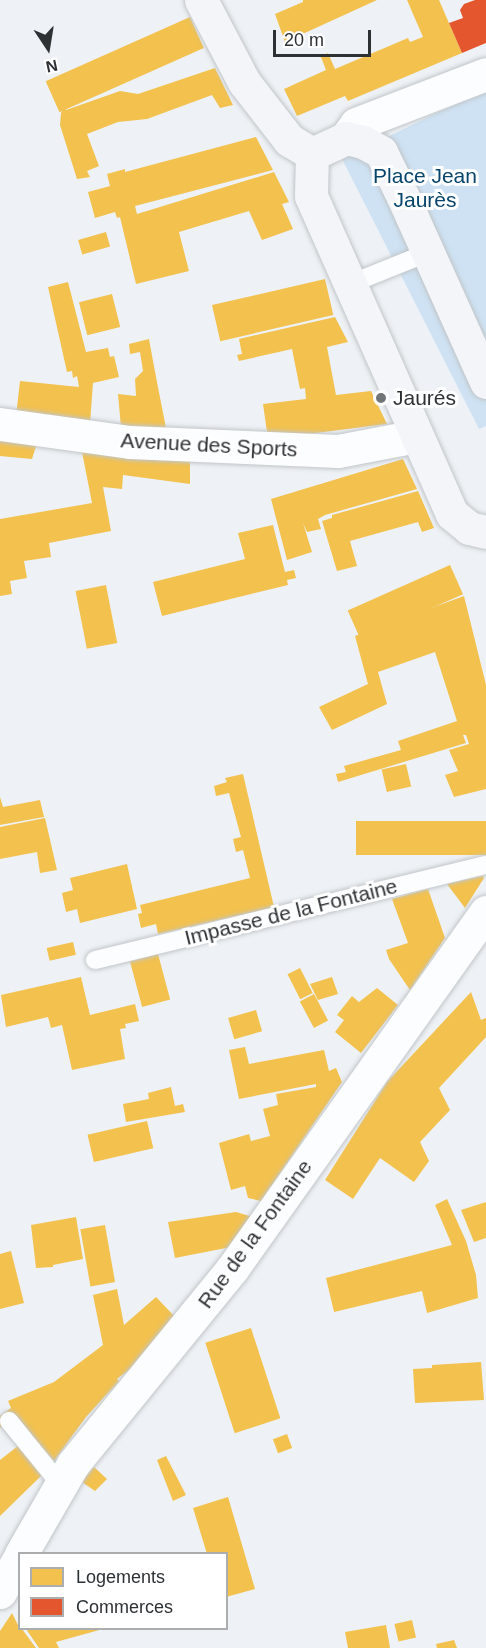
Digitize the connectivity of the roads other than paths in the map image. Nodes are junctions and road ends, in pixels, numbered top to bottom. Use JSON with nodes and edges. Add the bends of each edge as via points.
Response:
{"nodes":[{"id":1,"x":201,"y":0,"type":"edge"},
{"id":2,"x":486,"y":74,"type":"edge"},
{"id":3,"x":346,"y":138,"type":"junction"},
{"id":4,"x":312,"y":154,"type":"junction"},
{"id":5,"x":427,"y":253,"type":"junction"},
{"id":6,"x":350,"y":284,"type":"junction"},
{"id":7,"x":486,"y":382,"type":"edge"},
{"id":8,"x":0,"y":424,"type":"edge"},
{"id":9,"x":417,"y":436,"type":"junction"},
{"id":10,"x":486,"y":532,"type":"edge"},
{"id":11,"x":486,"y":865,"type":"edge"},
{"id":12,"x":486,"y":912,"type":"edge"},
{"id":13,"x":95,"y":960,"type":"dead end"},
{"id":14,"x":9,"y":1421,"type":"dead end"},
{"id":15,"x":60,"y":1484,"type":"junction"},
{"id":16,"x":22,"y":1552,"type":"edge"},
{"id":17,"x":18,"y":1559,"type":"edge"},
{"id":18,"x":0,"y":1592,"type":"edge"}],
"edges":[{"from":1,"to":4,"type":"main road","via":[[244,82],[289,140]]},
{"from":2,"to":3,"type":"street","via":[[356,124]]},
{"from":3,"to":4,"type":"main road"},
{"from":3,"to":5,"type":"main road","via":[[381,152]]},
{"from":4,"to":6,"type":"main road","via":[[311,196]]},
{"from":5,"to":6,"type":"lane"},
{"from":5,"to":7,"type":"main road"},
{"from":6,"to":9,"type":"main road"},
{"from":8,"to":9,"type":"street","name":"Avenue des Sports","via":[[130,442],[339,451]]},
{"from":9,"to":10,"type":"main road","via":[[452,514],[469,528]]},
{"from":11,"to":13,"type":"lane","name":"Impasse de la Fontaine"},
{"from":12,"to":15,"type":"street","name":"Rue de la Fontaine","via":[[232,1269]]},
{"from":14,"to":15,"type":"lane"},
{"from":15,"to":16,"type":"street","name":"Rue de la Fontaine"},
{"from":17,"to":18,"type":"street","name":"Rue de la Fontaine"}]}
